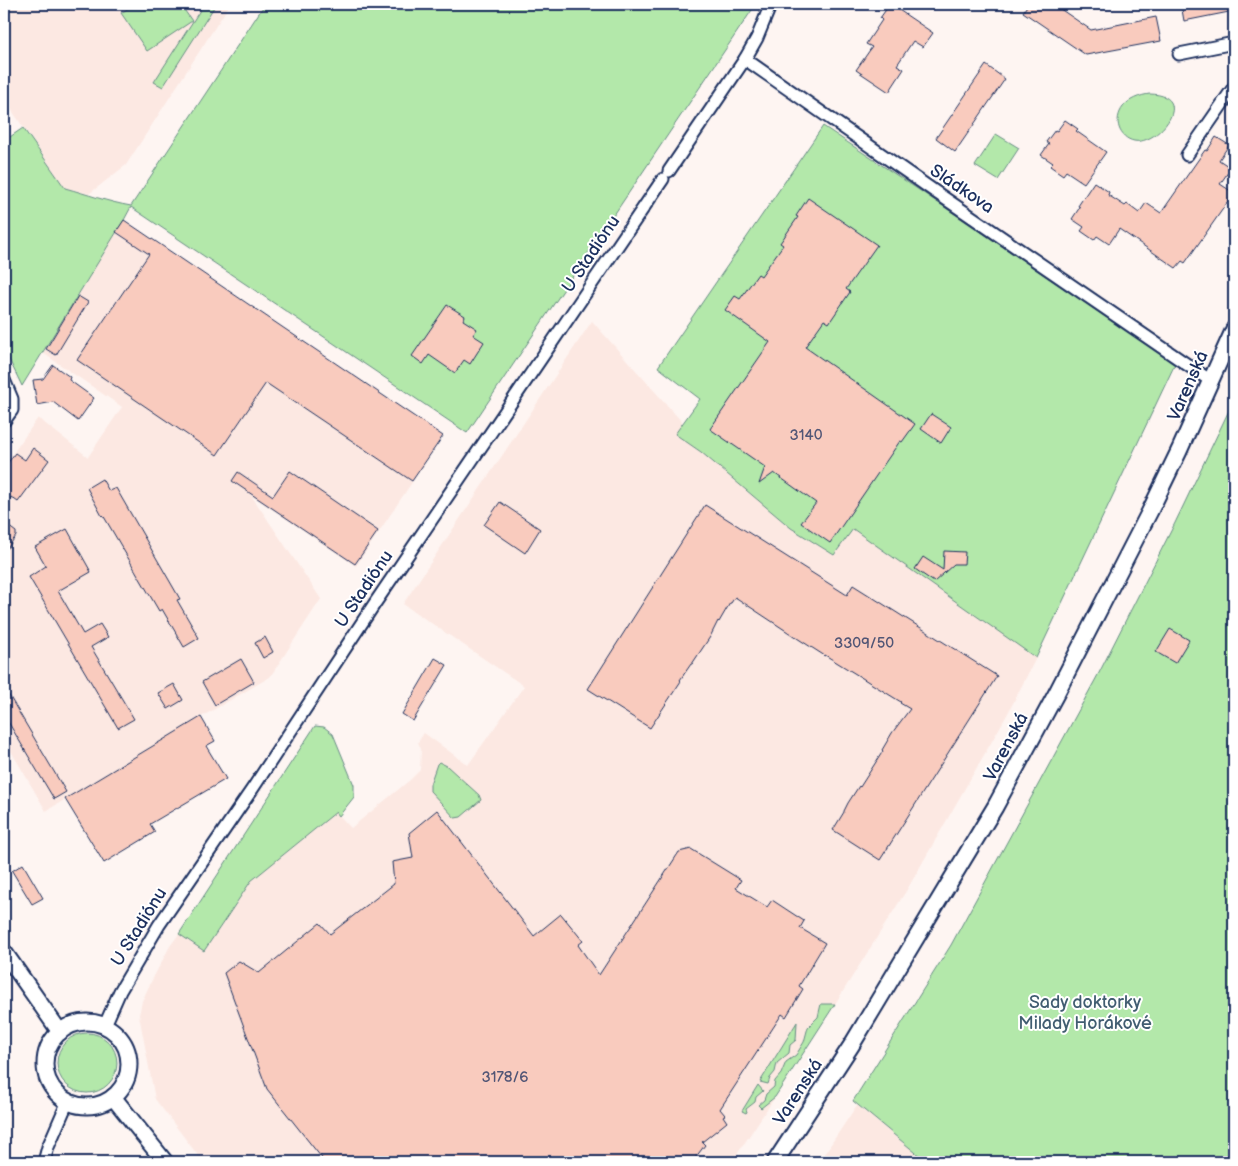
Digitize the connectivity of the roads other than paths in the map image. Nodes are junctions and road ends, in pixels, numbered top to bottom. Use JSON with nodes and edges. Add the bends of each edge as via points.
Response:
{"nodes":[{"id":1,"x":771,"y":4,"type":"edge"},
{"id":2,"x":1234,"y":43,"type":"edge"},
{"id":3,"x":1179,"y":54,"type":"dead end"},
{"id":4,"x":745,"y":59,"type":"junction"},
{"id":5,"x":1234,"y":87,"type":"edge"},
{"id":6,"x":1187,"y":155,"type":"dead end"},
{"id":7,"x":1234,"y":329,"type":"edge"},
{"id":8,"x":4,"y":380,"type":"edge"},
{"id":9,"x":1211,"y":381,"type":"junction"},
{"id":10,"x":4,"y":421,"type":"edge"},
{"id":11,"x":4,"y":952,"type":"edge"},
{"id":12,"x":105,"y":1026,"type":"junction"},
{"id":13,"x":60,"y":1032,"type":"junction"},
{"id":14,"x":113,"y":1097,"type":"junction"},
{"id":15,"x":68,"y":1101,"type":"junction"},
{"id":16,"x":44,"y":1162,"type":"edge"},
{"id":17,"x":165,"y":1162,"type":"edge"},
{"id":18,"x":775,"y":1162,"type":"edge"}],
"edges":[{"from":1,"to":4,"type":"street","via":[[758,38]]},
{"from":2,"to":3,"type":"street"},
{"from":4,"to":9,"type":"street","name":"Sládkova"},
{"from":4,"to":12,"type":"street","name":"U Stadiónu","via":[[159,925],[120,992]]},
{"from":5,"to":6,"type":"street"},
{"from":7,"to":9,"type":"street","name":"Varenská"},
{"from":8,"to":10,"type":"street","via":[[12,399],[12,410]]},
{"from":9,"to":18,"type":"street","name":"Varenská","via":[[1096,617],[995,807],[851,1046]]},
{"from":11,"to":13,"type":"street"},
{"from":12,"to":13,"type":"street","via":[[82,1022]]},
{"from":12,"to":14,"type":"street","via":[[123,1041],[129,1062],[126,1080]]},
{"from":13,"to":15,"type":"street","via":[[49,1047],[45,1068],[54,1090]]},
{"from":14,"to":15,"type":"street","via":[[94,1105]]},
{"from":14,"to":17,"type":"street"},
{"from":15,"to":16,"type":"street"}]}
